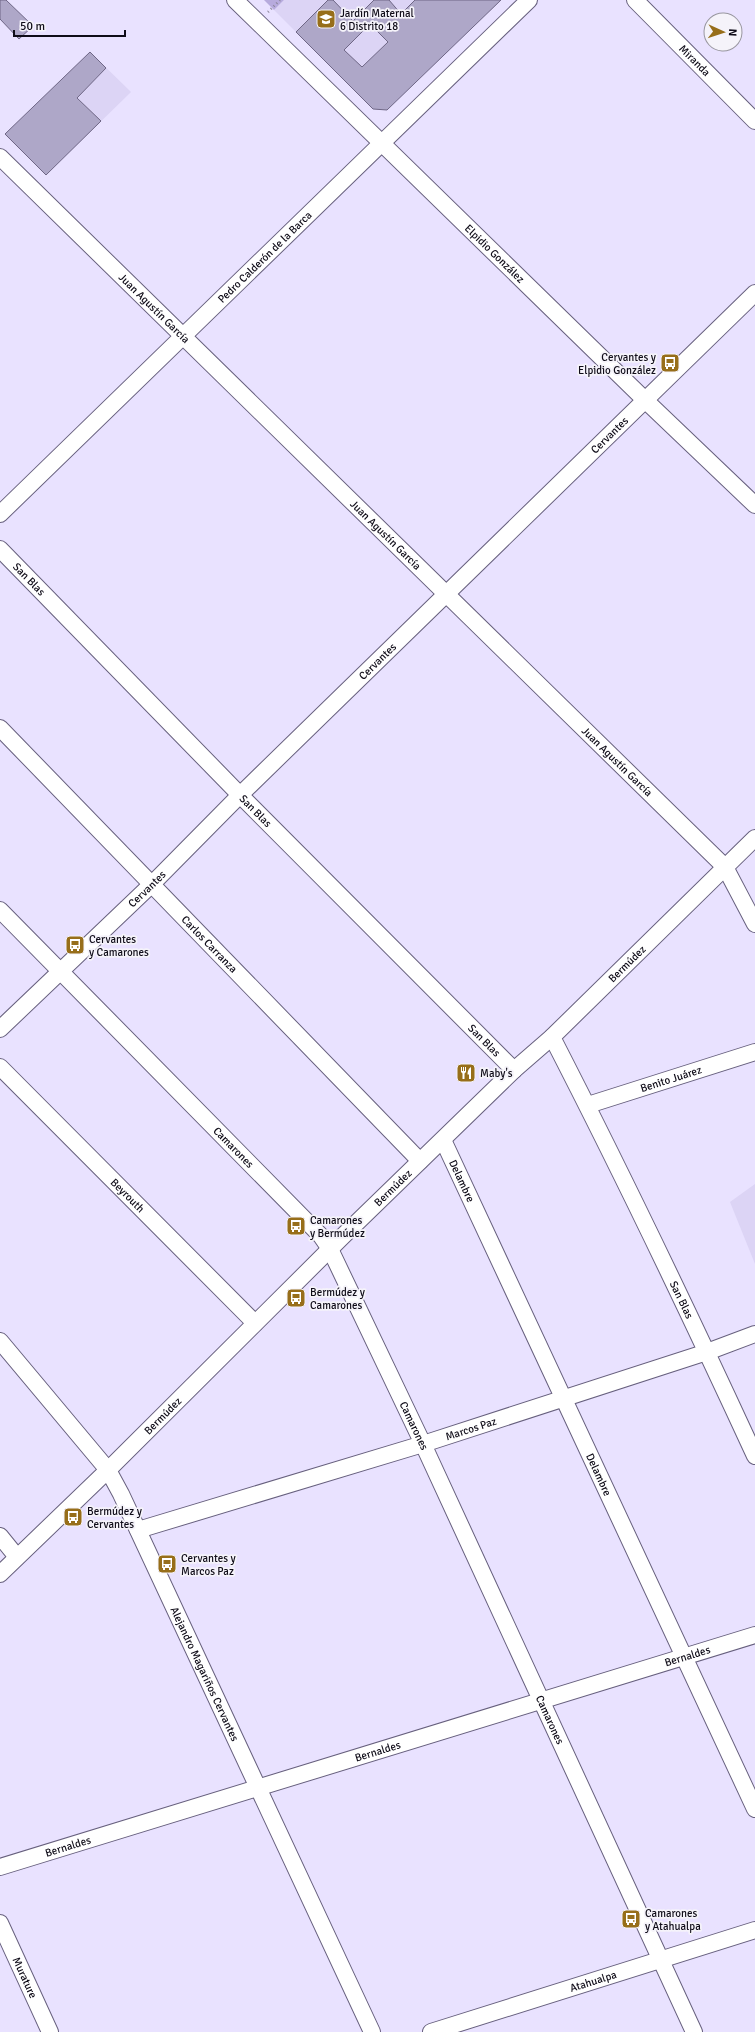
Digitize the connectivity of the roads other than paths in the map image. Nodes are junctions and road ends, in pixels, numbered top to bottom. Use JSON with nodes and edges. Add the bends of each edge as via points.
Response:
{"nodes":[{"id":1,"x":235,"y":0,"type":"edge"},
{"id":2,"x":529,"y":0,"type":"edge"},
{"id":3,"x":635,"y":0,"type":"edge"},
{"id":4,"x":755,"y":121,"type":"edge"},
{"id":5,"x":382,"y":143,"type":"junction"},
{"id":6,"x":0,"y":157,"type":"edge"},
{"id":7,"x":755,"y":293,"type":"edge"},
{"id":8,"x":184,"y":337,"type":"junction"},
{"id":9,"x":645,"y":400,"type":"junction"},
{"id":10,"x":755,"y":505,"type":"edge"},
{"id":11,"x":0,"y":514,"type":"edge"},
{"id":12,"x":0,"y":548,"type":"edge"},
{"id":13,"x":446,"y":595,"type":"junction"},
{"id":14,"x":0,"y":728,"type":"edge"},
{"id":15,"x":240,"y":795,"type":"junction"},
{"id":16,"x":755,"y":838,"type":"edge"},
{"id":17,"x":725,"y":867,"type":"junction"},
{"id":18,"x":152,"y":884,"type":"junction"},
{"id":19,"x":0,"y":910,"type":"edge"},
{"id":20,"x":755,"y":924,"type":"edge"},
{"id":21,"x":60,"y":971,"type":"junction"},
{"id":22,"x":0,"y":1029,"type":"edge"},
{"id":23,"x":552,"y":1037,"type":"junction"},
{"id":24,"x":755,"y":1052,"type":"edge"},
{"id":25,"x":0,"y":1067,"type":"edge"},
{"id":26,"x":514,"y":1070,"type":"junction"},
{"id":27,"x":588,"y":1105,"type":"junction"},
{"id":28,"x":443,"y":1140,"type":"junction"},
{"id":29,"x":420,"y":1161,"type":"junction"},
{"id":30,"x":330,"y":1249,"type":"junction"},
{"id":31,"x":255,"y":1324,"type":"junction"},
{"id":32,"x":755,"y":1334,"type":"edge"},
{"id":33,"x":0,"y":1340,"type":"edge"},
{"id":34,"x":707,"y":1352,"type":"junction"},
{"id":35,"x":564,"y":1398,"type":"junction"},
{"id":36,"x":423,"y":1444,"type":"junction"},
{"id":37,"x":755,"y":1456,"type":"edge"},
{"id":38,"x":108,"y":1470,"type":"junction"},
{"id":39,"x":138,"y":1530,"type":"junction"},
{"id":40,"x":0,"y":1536,"type":"edge"},
{"id":41,"x":18,"y":1557,"type":"junction"},
{"id":42,"x":0,"y":1574,"type":"edge"},
{"id":43,"x":755,"y":1635,"type":"edge"},
{"id":44,"x":685,"y":1657,"type":"junction"},
{"id":45,"x":542,"y":1702,"type":"junction"},
{"id":46,"x":260,"y":1788,"type":"junction"},
{"id":47,"x":755,"y":1809,"type":"edge"},
{"id":48,"x":0,"y":1867,"type":"edge"},
{"id":49,"x":0,"y":1923,"type":"edge"},
{"id":50,"x":755,"y":1930,"type":"edge"},
{"id":51,"x":661,"y":1961,"type":"junction"},
{"id":52,"x":50,"y":2032,"type":"edge"},
{"id":53,"x":372,"y":2032,"type":"edge"},
{"id":54,"x":431,"y":2032,"type":"edge"},
{"id":55,"x":694,"y":2032,"type":"edge"}],
"edges":[{"from":1,"to":5,"type":"street","name":"Elpidio González"},
{"from":2,"to":5,"type":"street","name":"Pedro Calderón de la Barca"},
{"from":3,"to":4,"type":"street","name":"Miranda"},
{"from":5,"to":8,"type":"street","name":"Pedro Calderón de la Barca"},
{"from":5,"to":9,"type":"street","name":"Elpidio González"},
{"from":6,"to":8,"type":"street","name":"Juan Agustín García"},
{"from":7,"to":9,"type":"street","name":"Cervantes"},
{"from":8,"to":11,"type":"street","name":"Pedro Calderón de la Barca"},
{"from":8,"to":13,"type":"street","name":"Juan Agustín García"},
{"from":9,"to":10,"type":"street","name":"Elpidio González"},
{"from":9,"to":13,"type":"street","name":"Cervantes"},
{"from":12,"to":15,"type":"street","name":"San Blas"},
{"from":13,"to":15,"type":"street","name":"Cervantes"},
{"from":13,"to":17,"type":"street","name":"Juan Agustín García"},
{"from":14,"to":18,"type":"street","name":"Carlos Carranza"},
{"from":15,"to":18,"type":"street","name":"Cervantes"},
{"from":15,"to":26,"type":"street","name":"San Blas"},
{"from":16,"to":17,"type":"street","name":"Bermúdez"},
{"from":17,"to":20,"type":"street","name":"Juan Agustín García"},
{"from":17,"to":23,"type":"street","name":"Bermúdez"},
{"from":18,"to":21,"type":"street","name":"Cervantes"},
{"from":18,"to":29,"type":"street","name":"Carlos Carranza"},
{"from":19,"to":21,"type":"street","name":"Camarones"},
{"from":21,"to":22,"type":"street","name":"Cervantes"},
{"from":21,"to":30,"type":"street","name":"Camarones","via":[[321,1236]]},
{"from":23,"to":26,"type":"street","name":"Bermúdez"},
{"from":23,"to":27,"type":"street","name":"San Blas"},
{"from":24,"to":27,"type":"street","name":"Benito Juárez"},
{"from":25,"to":31,"type":"street","name":"Beyrouth"},
{"from":26,"to":28,"type":"street","name":"Bermúdez"},
{"from":27,"to":34,"type":"street","name":"San Blas"},
{"from":28,"to":29,"type":"street","name":"Bermúdez"},
{"from":28,"to":35,"type":"street","name":"Delambre"},
{"from":29,"to":30,"type":"street","name":"Bermúdez"},
{"from":30,"to":31,"type":"street","name":"Bermúdez"},
{"from":30,"to":36,"type":"street","name":"Camarones"},
{"from":31,"to":38,"type":"street","name":"Bermúdez"},
{"from":32,"to":34,"type":"street","name":"Marcos Paz"},
{"from":33,"to":38,"type":"street","name":"Alejandro Magariños Cervantes"},
{"from":34,"to":35,"type":"street","name":"Marcos Paz"},
{"from":34,"to":37,"type":"street","name":"San Blas"},
{"from":35,"to":36,"type":"street","name":"Marcos Paz"},
{"from":35,"to":44,"type":"street","name":"Delambre"},
{"from":36,"to":39,"type":"street","name":"Marcos Paz"},
{"from":36,"to":45,"type":"street","name":"Camarones"},
{"from":38,"to":39,"type":"street","name":"Alejandro Magariños Cervantes"},
{"from":38,"to":41,"type":"street","name":"Bermúdez"},
{"from":39,"to":46,"type":"street","name":"Alejandro Magariños Cervantes"},
{"from":40,"to":41,"type":"street"},
{"from":41,"to":42,"type":"street","name":"Bermúdez"},
{"from":43,"to":44,"type":"street","name":"Bernaldes"},
{"from":44,"to":45,"type":"street","name":"Bernaldes"},
{"from":44,"to":47,"type":"street","name":"Delambre"},
{"from":45,"to":46,"type":"street","name":"Bernaldes"},
{"from":45,"to":51,"type":"street","name":"Camarones"},
{"from":46,"to":48,"type":"street","name":"Bernaldes"},
{"from":46,"to":53,"type":"street","name":"Alejandro Magariños Cervantes"},
{"from":49,"to":52,"type":"street","name":"Murature"},
{"from":50,"to":51,"type":"street","name":"Atahualpa"},
{"from":51,"to":54,"type":"street","name":"Atahualpa"},
{"from":51,"to":55,"type":"street","name":"Camarones"}]}
